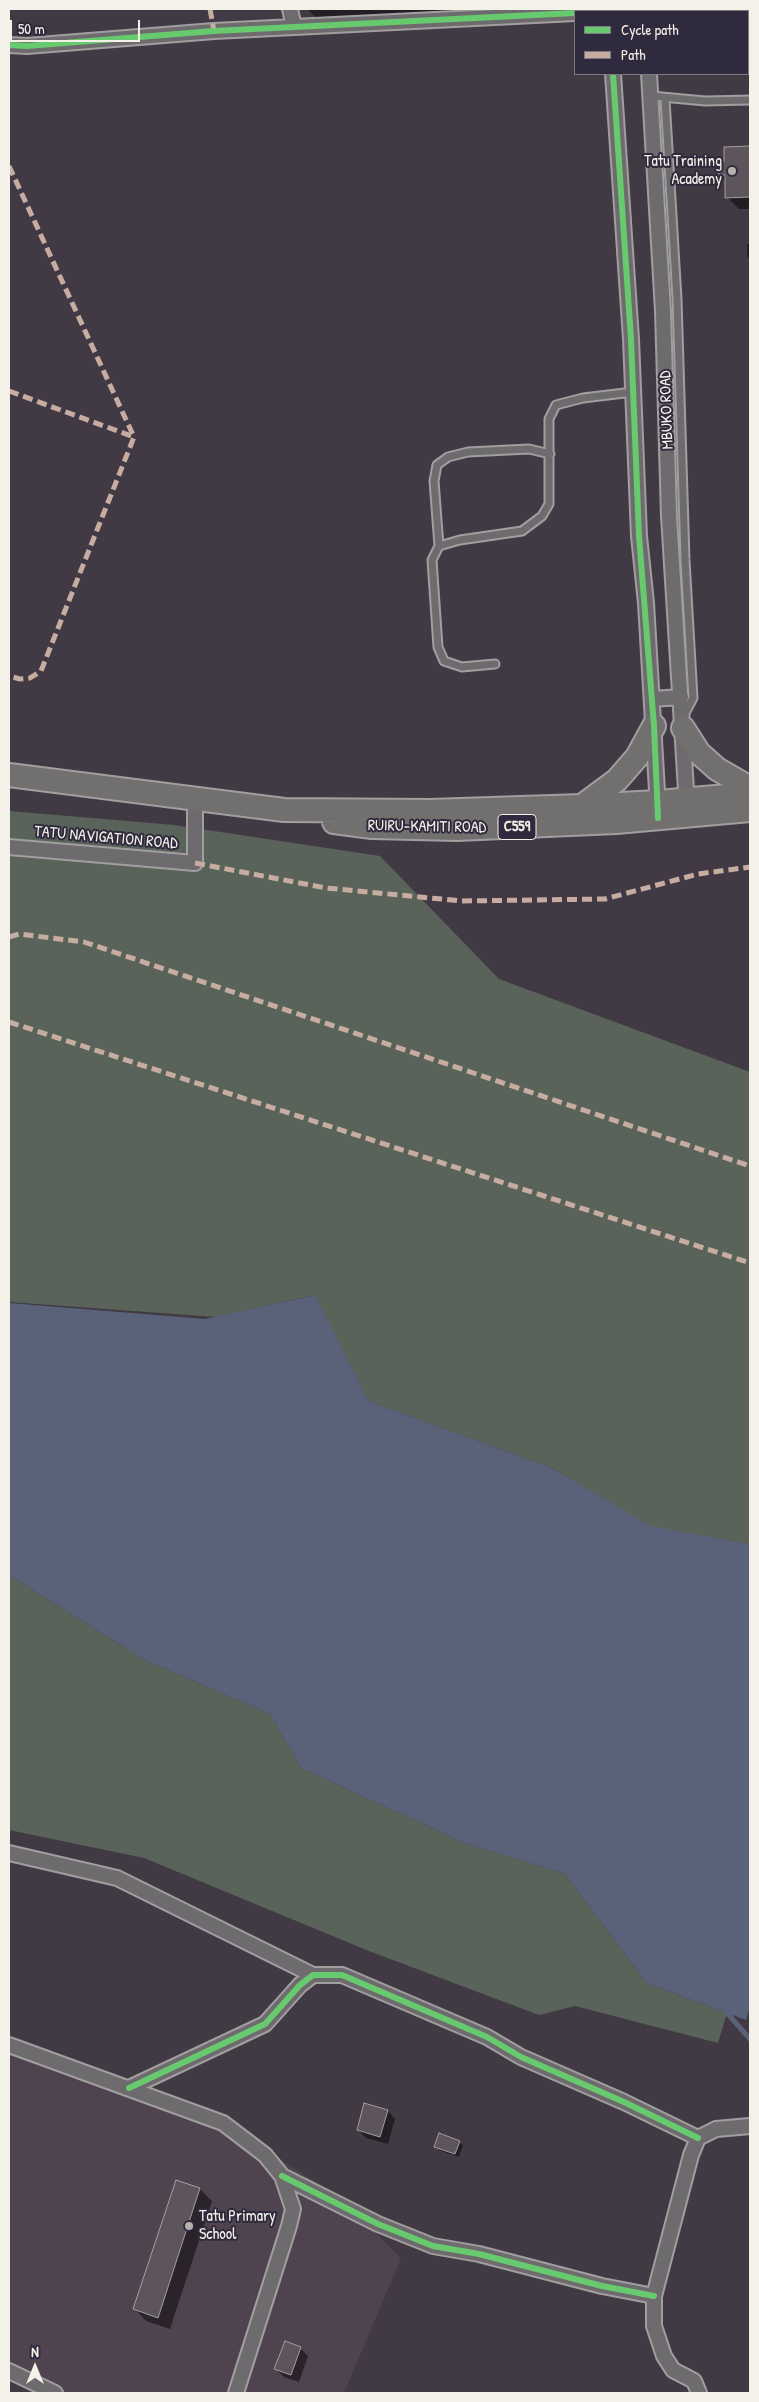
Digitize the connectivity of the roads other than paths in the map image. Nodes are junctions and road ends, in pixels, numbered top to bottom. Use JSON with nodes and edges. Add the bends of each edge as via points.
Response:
{"nodes":[{"id":1,"x":290,"y":9,"type":"edge"},
{"id":2,"x":574,"y":12,"type":"edge"},
{"id":3,"x":294,"y":27,"type":"junction"},
{"id":4,"x":9,"y":45,"type":"edge"},
{"id":5,"x":613,"y":75,"type":"edge"},
{"id":6,"x":650,"y":75,"type":"edge"},
{"id":7,"x":658,"y":97,"type":"junction"},
{"id":8,"x":750,"y":100,"type":"edge"},
{"id":9,"x":633,"y":392,"type":"junction"},
{"id":10,"x":550,"y":454,"type":"junction"},
{"id":11,"x":439,"y":546,"type":"junction"},
{"id":12,"x":495,"y":664,"type":"dead end"},
{"id":13,"x":681,"y":697,"type":"junction"},
{"id":14,"x":652,"y":699,"type":"junction"},
{"id":15,"x":683,"y":723,"type":"junction"},
{"id":16,"x":654,"y":726,"type":"junction"},
{"id":17,"x":9,"y":775,"type":"edge"},
{"id":18,"x":750,"y":788,"type":"edge"},
{"id":19,"x":750,"y":794,"type":"edge"},
{"id":20,"x":195,"y":799,"type":"junction"},
{"id":21,"x":582,"y":806,"type":"junction"},
{"id":22,"x":687,"y":808,"type":"junction"},
{"id":23,"x":284,"y":810,"type":"junction"},
{"id":24,"x":658,"y":810,"type":"junction"},
{"id":25,"x":750,"y":810,"type":"edge"},
{"id":26,"x":9,"y":847,"type":"edge"},
{"id":27,"x":9,"y":1853,"type":"edge"},
{"id":28,"x":313,"y":1975,"type":"junction"},
{"id":29,"x":9,"y":2045,"type":"edge"},
{"id":30,"x":128,"y":2088,"type":"junction"},
{"id":31,"x":750,"y":2126,"type":"edge"},
{"id":32,"x":698,"y":2138,"type":"junction"},
{"id":33,"x":282,"y":2176,"type":"junction"},
{"id":34,"x":654,"y":2296,"type":"junction"},
{"id":35,"x":9,"y":2372,"type":"edge"},
{"id":36,"x":55,"y":2393,"type":"edge"},
{"id":37,"x":236,"y":2393,"type":"edge"},
{"id":38,"x":699,"y":2393,"type":"edge"}],
"edges":[{"from":1,"to":3,"type":"street"},
{"from":2,"to":3,"type":"street"},
{"from":3,"to":4,"type":"street"},
{"from":5,"to":9,"type":"street"},
{"from":6,"to":7,"type":"street"},
{"from":7,"to":8,"type":"lane"},
{"from":7,"to":13,"type":"street","via":[[669,516]]},
{"from":7,"to":15,"type":"lane","name":"MBUKO ROAD","via":[[677,299],[685,560],[694,698]]},
{"from":9,"to":10,"type":"lane","via":[[556,405],[549,419]]},
{"from":9,"to":14,"type":"street"},
{"from":10,"to":11,"type":"lane","via":[[549,504],[542,516],[522,530]]},
{"from":10,"to":11,"type":"lane","via":[[529,449],[468,452],[448,457],[437,465],[434,481]]},
{"from":11,"to":12,"type":"lane","via":[[432,560],[438,647],[444,660],[462,667]]},
{"from":13,"to":14,"type":"street"},
{"from":13,"to":15,"type":"street"},
{"from":14,"to":16,"type":"street"},
{"from":15,"to":18,"type":"main road","via":[[699,753],[717,769]]},
{"from":15,"to":22,"type":"street"},
{"from":16,"to":21,"type":"main road","via":[[637,757],[617,780]]},
{"from":16,"to":24,"type":"street"},
{"from":17,"to":20,"type":"main road","name":"RUIRU-KAMITI ROAD","number":"C559"},
{"from":19,"to":22,"type":"main road","name":"RUIRU-KAMITI ROAD","number":"C559"},
{"from":20,"to":23,"type":"main road","name":"RUIRU-KAMITI ROAD","number":"C559"},
{"from":20,"to":26,"type":"street","name":"TATU NAVIGATION ROAD","via":[[195,864]]},
{"from":21,"to":23,"type":"main road","name":"RUIRU-KAMITI ROAD","number":"C559","via":[[430,811]]},
{"from":21,"to":24,"type":"main road","name":"RUIRU-KAMITI ROAD","number":"C559"},
{"from":22,"to":24,"type":"main road","name":"RUIRU-KAMITI ROAD","number":"C559"},
{"from":22,"to":25,"type":"main road","name":"RUIRU-KAMITI ROAD","number":"C559"},
{"from":23,"to":24,"type":"main road","name":"RUIRU-KAMITI ROAD","number":"C559","via":[[319,820],[356,825],[438,829],[563,825]]},
{"from":27,"to":28,"type":"street","via":[[117,1878]]},
{"from":28,"to":30,"type":"street","via":[[265,2024]]},
{"from":28,"to":32,"type":"street","via":[[342,1975],[487,2037],[521,2057]]},
{"from":29,"to":30,"type":"street"},
{"from":30,"to":33,"type":"street","via":[[223,2123],[265,2155]]},
{"from":31,"to":32,"type":"street","via":[[716,2129]]},
{"from":32,"to":34,"type":"street"},
{"from":33,"to":34,"type":"street","via":[[378,2224],[433,2246]]},
{"from":33,"to":37,"type":"street","via":[[293,2209]]},
{"from":34,"to":38,"type":"street","via":[[654,2326],[664,2356],[673,2370],[694,2381]]},
{"from":35,"to":36,"type":"street"}]}
